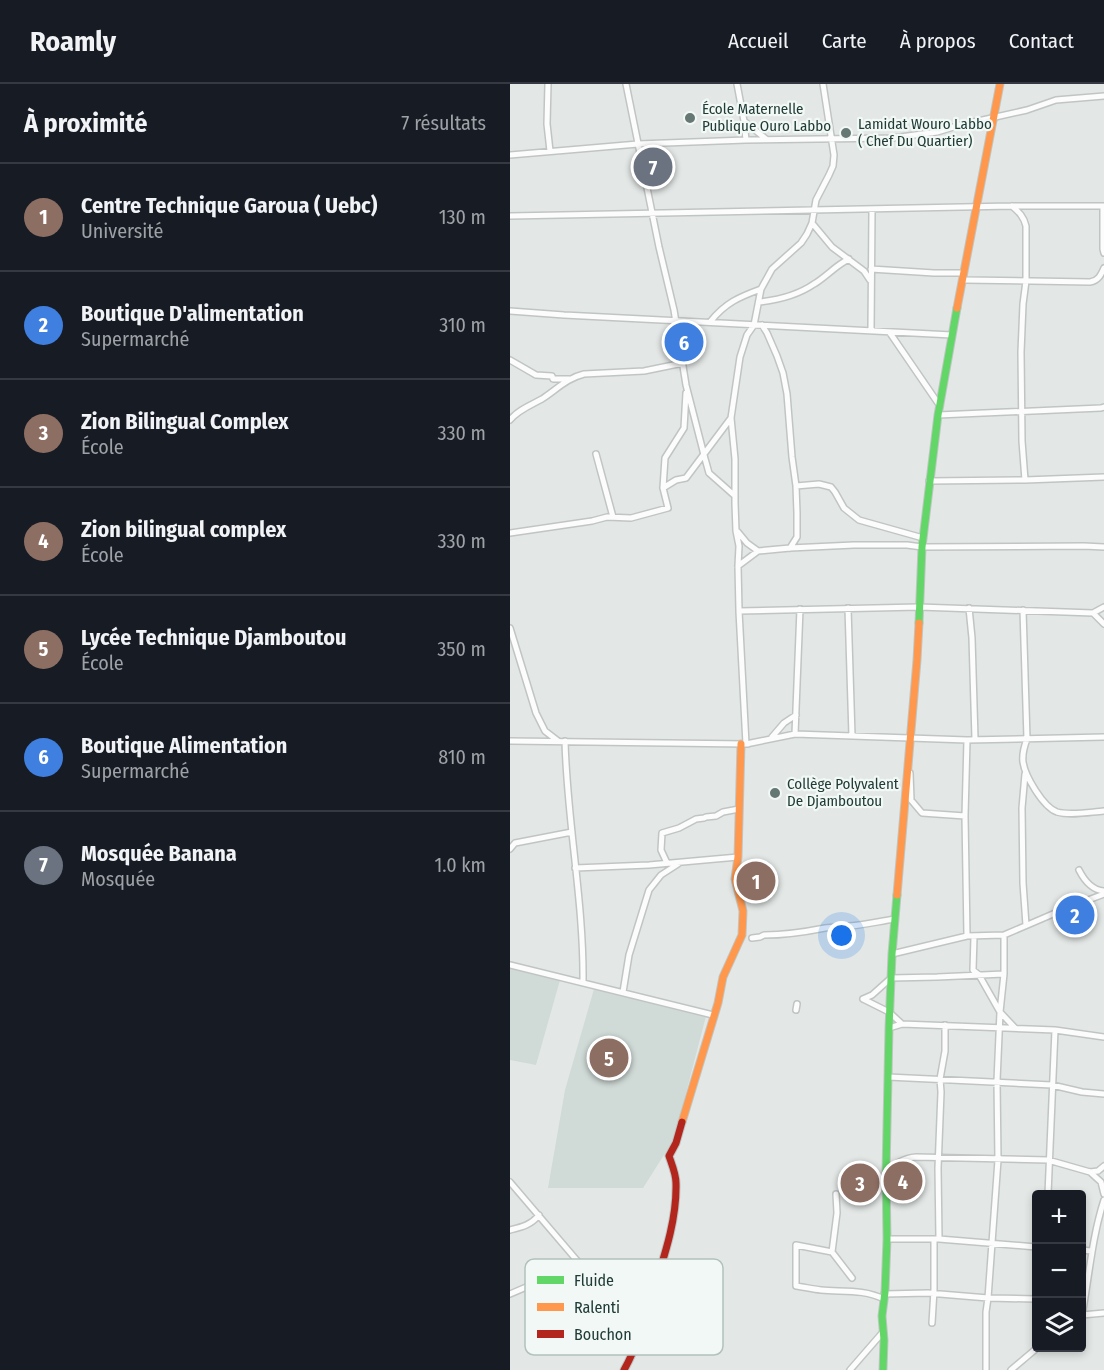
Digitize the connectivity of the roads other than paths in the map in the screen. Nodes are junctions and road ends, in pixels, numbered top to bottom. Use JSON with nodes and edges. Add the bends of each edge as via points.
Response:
{"nodes":[{"id":1,"x":548,"y":84,"type":"edge"},
{"id":2,"x":553,"y":84,"type":"edge"},
{"id":3,"x":626,"y":84,"type":"edge"},
{"id":4,"x":737,"y":84,"type":"edge"},
{"id":5,"x":823,"y":84,"type":"edge"},
{"id":6,"x":1000,"y":84,"type":"edge"},
{"id":7,"x":549,"y":91,"type":"junction"},
{"id":8,"x":1104,"y":96,"type":"edge"},
{"id":9,"x":994,"y":118,"type":"junction"},
{"id":10,"x":744,"y":121,"type":"junction"},
{"id":11,"x":746,"y":140,"type":"junction"},
{"id":12,"x":767,"y":140,"type":"junction"},
{"id":13,"x":833,"y":140,"type":"junction"},
{"id":14,"x":638,"y":144,"type":"junction"},
{"id":15,"x":550,"y":151,"type":"junction"},
{"id":16,"x":510,"y":155,"type":"edge"},
{"id":17,"x":1012,"y":206,"type":"junction"},
{"id":18,"x":1103,"y":206,"type":"edge"},
{"id":19,"x":976,"y":208,"type":"junction"},
{"id":20,"x":872,"y":210,"type":"junction"},
{"id":21,"x":814,"y":211,"type":"junction"},
{"id":22,"x":653,"y":214,"type":"junction"},
{"id":23,"x":510,"y":216,"type":"edge"},
{"id":24,"x":812,"y":223,"type":"junction"},
{"id":25,"x":1104,"y":253,"type":"edge"},
{"id":26,"x":849,"y":259,"type":"junction"},
{"id":27,"x":1104,"y":268,"type":"edge"},
{"id":28,"x":872,"y":269,"type":"junction"},
{"id":29,"x":964,"y":276,"type":"junction"},
{"id":30,"x":871,"y":281,"type":"junction"},
{"id":31,"x":1026,"y":281,"type":"junction"},
{"id":32,"x":761,"y":289,"type":"junction"},
{"id":33,"x":759,"y":302,"type":"junction"},
{"id":34,"x":510,"y":311,"type":"edge"},
{"id":35,"x":676,"y":320,"type":"junction"},
{"id":36,"x":710,"y":322,"type":"junction"},
{"id":37,"x":753,"y":325,"type":"junction"},
{"id":38,"x":762,"y":326,"type":"junction"},
{"id":39,"x":872,"y":331,"type":"junction"},
{"id":40,"x":890,"y":333,"type":"junction"},
{"id":41,"x":952,"y":335,"type":"junction"},
{"id":42,"x":510,"y":360,"type":"edge"},
{"id":43,"x":683,"y":363,"type":"junction"},
{"id":44,"x":570,"y":379,"type":"junction"},
{"id":45,"x":686,"y":385,"type":"junction"},
{"id":46,"x":940,"y":406,"type":"junction"},
{"id":47,"x":1103,"y":408,"type":"edge"},
{"id":48,"x":1022,"y":411,"type":"junction"},
{"id":49,"x":938,"y":415,"type":"junction"},
{"id":50,"x":731,"y":418,"type":"junction"},
{"id":51,"x":510,"y":420,"type":"edge"},
{"id":52,"x":596,"y":454,"type":"dead end"},
{"id":53,"x":704,"y":455,"type":"junction"},
{"id":54,"x":1104,"y":477,"type":"edge"},
{"id":55,"x":1025,"y":480,"type":"junction"},
{"id":56,"x":929,"y":481,"type":"junction"},
{"id":57,"x":796,"y":486,"type":"junction"},
{"id":58,"x":663,"y":488,"type":"junction"},
{"id":59,"x":735,"y":495,"type":"junction"},
{"id":60,"x":613,"y":517,"type":"junction"},
{"id":61,"x":736,"y":531,"type":"junction"},
{"id":62,"x":510,"y":533,"type":"edge"},
{"id":63,"x":797,"y":537,"type":"junction"},
{"id":64,"x":923,"y":538,"type":"junction"},
{"id":65,"x":807,"y":547,"type":"junction"},
{"id":66,"x":922,"y":547,"type":"junction"},
{"id":67,"x":1104,"y":547,"type":"edge"},
{"id":68,"x":790,"y":548,"type":"junction"},
{"id":69,"x":758,"y":551,"type":"junction"},
{"id":70,"x":738,"y":566,"type":"junction"},
{"id":71,"x":919,"y":607,"type":"junction"},
{"id":72,"x":1104,"y":607,"type":"edge"},
{"id":73,"x":848,"y":608,"type":"junction"},
{"id":74,"x":969,"y":608,"type":"junction"},
{"id":75,"x":800,"y":609,"type":"junction"},
{"id":76,"x":1023,"y":610,"type":"junction"},
{"id":77,"x":739,"y":611,"type":"junction"},
{"id":78,"x":1093,"y":613,"type":"junction"},
{"id":79,"x":1104,"y":624,"type":"edge"},
{"id":80,"x":510,"y":628,"type":"edge"},
{"id":81,"x":796,"y":715,"type":"junction"},
{"id":82,"x":795,"y":733,"type":"junction"},
{"id":83,"x":852,"y":736,"type":"junction"},
{"id":84,"x":772,"y":737,"type":"junction"},
{"id":85,"x":1104,"y":737,"type":"edge"},
{"id":86,"x":910,"y":738,"type":"junction"},
{"id":87,"x":975,"y":739,"type":"junction"},
{"id":88,"x":1027,"y":739,"type":"junction"},
{"id":89,"x":967,"y":740,"type":"junction"},
{"id":90,"x":510,"y":741,"type":"edge"},
{"id":91,"x":558,"y":741,"type":"junction"},
{"id":92,"x":565,"y":741,"type":"junction"},
{"id":93,"x":743,"y":744,"type":"junction"},
{"id":94,"x":907,"y":760,"type":"junction"},
{"id":95,"x":1025,"y":772,"type":"junction"},
{"id":96,"x":739,"y":809,"type":"junction"},
{"id":97,"x":1104,"y":811,"type":"edge"},
{"id":98,"x":965,"y":816,"type":"junction"},
{"id":99,"x":572,"y":832,"type":"junction"},
{"id":100,"x":510,"y":849,"type":"edge"},
{"id":101,"x":738,"y":857,"type":"junction"},
{"id":102,"x":681,"y":862,"type":"junction"},
{"id":103,"x":668,"y":863,"type":"junction"},
{"id":104,"x":575,"y":868,"type":"junction"},
{"id":105,"x":1079,"y":870,"type":"dead end"},
{"id":106,"x":1102,"y":894,"type":"edge"},
{"id":107,"x":895,"y":919,"type":"junction"},
{"id":108,"x":1026,"y":925,"type":"junction"},
{"id":109,"x":1004,"y":934,"type":"junction"},
{"id":110,"x":966,"y":936,"type":"junction"},
{"id":111,"x":974,"y":936,"type":"junction"},
{"id":112,"x":752,"y":938,"type":"dead end"},
{"id":113,"x":892,"y":954,"type":"junction"},
{"id":114,"x":510,"y":965,"type":"edge"},
{"id":115,"x":1004,"y":974,"type":"junction"},
{"id":116,"x":979,"y":975,"type":"junction"},
{"id":117,"x":891,"y":978,"type":"junction"},
{"id":118,"x":583,"y":983,"type":"junction"},
{"id":119,"x":623,"y":992,"type":"junction"},
{"id":120,"x":889,"y":1012,"type":"junction"},
{"id":121,"x":1000,"y":1012,"type":"junction"},
{"id":122,"x":713,"y":1015,"type":"junction"},
{"id":123,"x":902,"y":1024,"type":"junction"},
{"id":124,"x":945,"y":1025,"type":"junction"},
{"id":125,"x":888,"y":1028,"type":"junction"},
{"id":126,"x":999,"y":1028,"type":"junction"},
{"id":127,"x":1015,"y":1028,"type":"junction"},
{"id":128,"x":1054,"y":1030,"type":"junction"},
{"id":129,"x":1104,"y":1037,"type":"edge"},
{"id":130,"x":888,"y":1077,"type":"junction"},
{"id":131,"x":940,"y":1079,"type":"junction"},
{"id":132,"x":949,"y":1080,"type":"junction"},
{"id":133,"x":997,"y":1081,"type":"junction"},
{"id":134,"x":1052,"y":1085,"type":"junction"},
{"id":135,"x":941,"y":1092,"type":"junction"},
{"id":136,"x":1104,"y":1094,"type":"edge"},
{"id":137,"x":939,"y":1157,"type":"junction"},
{"id":138,"x":998,"y":1160,"type":"junction"},
{"id":139,"x":1048,"y":1160,"type":"junction"},
{"id":140,"x":1104,"y":1166,"type":"edge"},
{"id":141,"x":1090,"y":1172,"type":"junction"},
{"id":142,"x":886,"y":1173,"type":"junction"},
{"id":143,"x":510,"y":1182,"type":"edge"},
{"id":144,"x":1048,"y":1190,"type":"edge"},
{"id":145,"x":836,"y":1194,"type":"dead end"},
{"id":146,"x":1104,"y":1194,"type":"edge"},
{"id":147,"x":1104,"y":1200,"type":"edge"},
{"id":148,"x":538,"y":1215,"type":"junction"},
{"id":149,"x":510,"y":1230,"type":"edge"},
{"id":150,"x":886,"y":1239,"type":"junction"},
{"id":151,"x":937,"y":1239,"type":"junction"},
{"id":152,"x":993,"y":1243,"type":"junction"},
{"id":153,"x":1032,"y":1247,"type":"edge"},
{"id":154,"x":1086,"y":1250,"type":"edge"},
{"id":155,"x":1091,"y":1251,"type":"junction"},
{"id":156,"x":832,"y":1252,"type":"junction"},
{"id":157,"x":576,"y":1259,"type":"edge"},
{"id":158,"x":664,"y":1259,"type":"edge"},
{"id":159,"x":852,"y":1278,"type":"dead end"},
{"id":160,"x":525,"y":1288,"type":"edge"},
{"id":161,"x":934,"y":1293,"type":"junction"},
{"id":162,"x":510,"y":1294,"type":"edge"},
{"id":163,"x":884,"y":1297,"type":"junction"},
{"id":164,"x":988,"y":1298,"type":"junction"},
{"id":165,"x":1085,"y":1298,"type":"edge"},
{"id":166,"x":1032,"y":1299,"type":"edge"},
{"id":167,"x":1104,"y":1313,"type":"edge"},
{"id":168,"x":1086,"y":1315,"type":"edge"},
{"id":169,"x":932,"y":1323,"type":"dead end"},
{"id":170,"x":883,"y":1332,"type":"junction"},
{"id":171,"x":1032,"y":1351,"type":"edge"},
{"id":172,"x":632,"y":1355,"type":"edge"},
{"id":173,"x":624,"y":1370,"type":"edge"},
{"id":174,"x":850,"y":1370,"type":"edge"},
{"id":175,"x":883,"y":1370,"type":"edge"},
{"id":176,"x":986,"y":1370,"type":"edge"},
{"id":177,"x":1011,"y":1370,"type":"edge"}],
"edges":[{"from":1,"to":7,"type":"street"},
{"from":2,"to":7,"type":"street"},
{"from":3,"to":14,"type":"street"},
{"from":4,"to":10,"type":"street"},
{"from":5,"to":13,"type":"street"},
{"from":6,"to":9,"type":"street"},
{"from":7,"to":15,"type":"street"},
{"from":8,"to":9,"type":"street","via":[[1056,100]]},
{"from":9,"to":13,"type":"street","via":[[920,135]]},
{"from":9,"to":19,"type":"street"},
{"from":10,"to":11,"type":"street"},
{"from":10,"to":12,"type":"street"},
{"from":11,"to":12,"type":"street"},
{"from":11,"to":14,"type":"street"},
{"from":12,"to":13,"type":"street"},
{"from":13,"to":21,"type":"street","via":[[833,166]]},
{"from":14,"to":15,"type":"street"},
{"from":14,"to":22,"type":"street"},
{"from":15,"to":16,"type":"street"},
{"from":17,"to":18,"type":"street"},
{"from":17,"to":19,"type":"street"},
{"from":17,"to":31,"type":"street","via":[[1025,220]]},
{"from":18,"to":25,"type":"street"},
{"from":19,"to":20,"type":"street"},
{"from":19,"to":29,"type":"street"},
{"from":20,"to":21,"type":"street"},
{"from":20,"to":28,"type":"street"},
{"from":21,"to":22,"type":"street"},
{"from":21,"to":24,"type":"street"},
{"from":22,"to":23,"type":"street"},
{"from":22,"to":35,"type":"street"},
{"from":24,"to":26,"type":"street","via":[[832,247]]},
{"from":24,"to":32,"type":"street","via":[[801,243],[772,269]]},
{"from":26,"to":30,"type":"street"},
{"from":26,"to":33,"type":"street","via":[[814,285]]},
{"from":27,"to":31,"type":"street","via":[[1095,282]]},
{"from":28,"to":29,"type":"street"},
{"from":28,"to":30,"type":"street"},
{"from":29,"to":31,"type":"street"},
{"from":29,"to":41,"type":"street"},
{"from":30,"to":39,"type":"street"},
{"from":31,"to":48,"type":"street"},
{"from":32,"to":33,"type":"street"},
{"from":32,"to":36,"type":"street","via":[[727,304]]},
{"from":33,"to":37,"type":"street"},
{"from":34,"to":35,"type":"street"},
{"from":35,"to":36,"type":"street"},
{"from":35,"to":43,"type":"street"},
{"from":36,"to":37,"type":"street"},
{"from":37,"to":38,"type":"street"},
{"from":37,"to":50,"type":"street","via":[[740,357]]},
{"from":38,"to":39,"type":"street"},
{"from":38,"to":57,"type":"street","via":[[783,373]]},
{"from":39,"to":40,"type":"street"},
{"from":40,"to":41,"type":"street"},
{"from":40,"to":46,"type":"street"},
{"from":41,"to":46,"type":"street"},
{"from":42,"to":44,"type":"street","via":[[536,375]]},
{"from":43,"to":44,"type":"street"},
{"from":43,"to":45,"type":"street"},
{"from":44,"to":51,"type":"street"},
{"from":45,"to":53,"type":"street"},
{"from":45,"to":58,"type":"street","via":[[684,428],[665,458]]},
{"from":46,"to":49,"type":"street"},
{"from":47,"to":48,"type":"street"},
{"from":48,"to":49,"type":"street"},
{"from":48,"to":55,"type":"street"},
{"from":49,"to":56,"type":"street"},
{"from":50,"to":53,"type":"street"},
{"from":50,"to":59,"type":"street"},
{"from":52,"to":60,"type":"street"},
{"from":53,"to":58,"type":"street","via":[[686,478]]},
{"from":53,"to":59,"type":"street","via":[[709,473]]},
{"from":54,"to":55,"type":"street"},
{"from":55,"to":56,"type":"street"},
{"from":56,"to":64,"type":"street"},
{"from":57,"to":63,"type":"street"},
{"from":57,"to":64,"type":"street","via":[[831,487],[844,508],[859,520]]},
{"from":58,"to":60,"type":"street","via":[[668,508],[631,518]]},
{"from":59,"to":61,"type":"street"},
{"from":60,"to":62,"type":"street"},
{"from":61,"to":69,"type":"street"},
{"from":61,"to":70,"type":"street"},
{"from":63,"to":65,"type":"street"},
{"from":63,"to":68,"type":"street"},
{"from":64,"to":66,"type":"street"},
{"from":65,"to":66,"type":"street"},
{"from":65,"to":68,"type":"street"},
{"from":66,"to":67,"type":"street"},
{"from":66,"to":71,"type":"street"},
{"from":68,"to":69,"type":"street"},
{"from":69,"to":70,"type":"street"},
{"from":70,"to":77,"type":"street"},
{"from":71,"to":73,"type":"street"},
{"from":71,"to":74,"type":"street"},
{"from":71,"to":86,"type":"street"},
{"from":72,"to":78,"type":"street"},
{"from":73,"to":75,"type":"street"},
{"from":73,"to":83,"type":"street"},
{"from":74,"to":76,"type":"street"},
{"from":74,"to":87,"type":"street"},
{"from":75,"to":77,"type":"street"},
{"from":75,"to":81,"type":"street"},
{"from":76,"to":78,"type":"street"},
{"from":76,"to":88,"type":"street"},
{"from":77,"to":93,"type":"street"},
{"from":78,"to":79,"type":"street"},
{"from":80,"to":91,"type":"street","via":[[536,713],[545,731]]},
{"from":81,"to":82,"type":"street"},
{"from":81,"to":84,"type":"street"},
{"from":82,"to":83,"type":"street"},
{"from":82,"to":84,"type":"street"},
{"from":82,"to":93,"type":"street"},
{"from":83,"to":86,"type":"street"},
{"from":84,"to":93,"type":"street"},
{"from":85,"to":88,"type":"street"},
{"from":86,"to":89,"type":"street"},
{"from":86,"to":94,"type":"street"},
{"from":87,"to":88,"type":"street"},
{"from":87,"to":89,"type":"street"},
{"from":88,"to":95,"type":"street","via":[[1023,749]]},
{"from":89,"to":98,"type":"street"},
{"from":90,"to":91,"type":"street"},
{"from":91,"to":92,"type":"street"},
{"from":92,"to":93,"type":"street"},
{"from":92,"to":99,"type":"street"},
{"from":93,"to":96,"type":"street"},
{"from":94,"to":98,"type":"street","via":[[912,800],[922,813]]},
{"from":94,"to":107,"type":"street"},
{"from":95,"to":97,"type":"street","via":[[1045,803],[1055,811]]},
{"from":95,"to":108,"type":"street","via":[[1022,808]]},
{"from":96,"to":101,"type":"street"},
{"from":96,"to":103,"type":"street","via":[[696,819],[662,833],[661,850]]},
{"from":98,"to":110,"type":"street"},
{"from":99,"to":100,"type":"street","via":[[515,843]]},
{"from":99,"to":104,"type":"street"},
{"from":101,"to":102,"type":"street"},
{"from":101,"to":122,"type":"street","via":[[735,879],[743,911],[742,935],[723,977]]},
{"from":102,"to":103,"type":"street"},
{"from":102,"to":119,"type":"street","via":[[661,875],[649,890]]},
{"from":103,"to":104,"type":"street"},
{"from":104,"to":118,"type":"street"},
{"from":105,"to":106,"type":"street","via":[[1086,882]]},
{"from":106,"to":108,"type":"street"},
{"from":107,"to":112,"type":"street"},
{"from":107,"to":113,"type":"street"},
{"from":108,"to":109,"type":"street"},
{"from":109,"to":111,"type":"street"},
{"from":109,"to":115,"type":"street"},
{"from":110,"to":111,"type":"street"},
{"from":110,"to":113,"type":"street"},
{"from":111,"to":116,"type":"street","via":[[974,970]]},
{"from":113,"to":117,"type":"street"},
{"from":114,"to":118,"type":"street"},
{"from":115,"to":116,"type":"street"},
{"from":115,"to":121,"type":"street"},
{"from":116,"to":117,"type":"street"},
{"from":116,"to":121,"type":"street"},
{"from":117,"to":120,"type":"street"},
{"from":117,"to":120,"type":"street","via":[[863,999]]},
{"from":118,"to":119,"type":"street"},
{"from":119,"to":122,"type":"street"},
{"from":120,"to":123,"type":"street"},
{"from":120,"to":125,"type":"street"},
{"from":121,"to":126,"type":"street"},
{"from":121,"to":127,"type":"street"},
{"from":122,"to":158,"type":"street","via":[[669,1156],[676,1180],[675,1204]]},
{"from":123,"to":124,"type":"street"},
{"from":123,"to":125,"type":"street"},
{"from":124,"to":126,"type":"street"},
{"from":124,"to":131,"type":"street"},
{"from":125,"to":130,"type":"street"},
{"from":126,"to":127,"type":"street"},
{"from":126,"to":133,"type":"street"},
{"from":127,"to":128,"type":"street"},
{"from":128,"to":129,"type":"street"},
{"from":128,"to":134,"type":"street"},
{"from":130,"to":131,"type":"street"},
{"from":130,"to":142,"type":"street"},
{"from":131,"to":132,"type":"street"},
{"from":131,"to":135,"type":"street"},
{"from":132,"to":133,"type":"street"},
{"from":132,"to":135,"type":"street"},
{"from":133,"to":134,"type":"street"},
{"from":133,"to":138,"type":"street"},
{"from":134,"to":136,"type":"street"},
{"from":134,"to":139,"type":"street"},
{"from":135,"to":137,"type":"street"},
{"from":137,"to":138,"type":"street"},
{"from":137,"to":142,"type":"street","via":[[907,1157]]},
{"from":137,"to":151,"type":"street"},
{"from":138,"to":139,"type":"street"},
{"from":138,"to":152,"type":"street"},
{"from":139,"to":141,"type":"street"},
{"from":139,"to":144,"type":"street"},
{"from":140,"to":141,"type":"street"},
{"from":141,"to":146,"type":"street","via":[[1101,1182]]},
{"from":142,"to":150,"type":"street"},
{"from":143,"to":148,"type":"street"},
{"from":145,"to":156,"type":"street"},
{"from":147,"to":155,"type":"street"},
{"from":148,"to":149,"type":"street","via":[[529,1224]]},
{"from":148,"to":157,"type":"street"},
{"from":150,"to":151,"type":"street"},
{"from":150,"to":163,"type":"street"},
{"from":151,"to":152,"type":"street"},
{"from":151,"to":161,"type":"street"},
{"from":152,"to":153,"type":"street"},
{"from":152,"to":164,"type":"street"},
{"from":154,"to":155,"type":"street"},
{"from":155,"to":165,"type":"street"},
{"from":156,"to":159,"type":"street"},
{"from":156,"to":163,"type":"street","via":[[796,1245],[796,1286]]},
{"from":160,"to":162,"type":"street"},
{"from":161,"to":163,"type":"street"},
{"from":161,"to":164,"type":"street"},
{"from":161,"to":169,"type":"street"},
{"from":163,"to":170,"type":"street"},
{"from":164,"to":166,"type":"street"},
{"from":164,"to":176,"type":"street"},
{"from":167,"to":168,"type":"street"},
{"from":170,"to":174,"type":"street"},
{"from":170,"to":175,"type":"street"},
{"from":171,"to":177,"type":"street"},
{"from":172,"to":173,"type":"street"}]}
